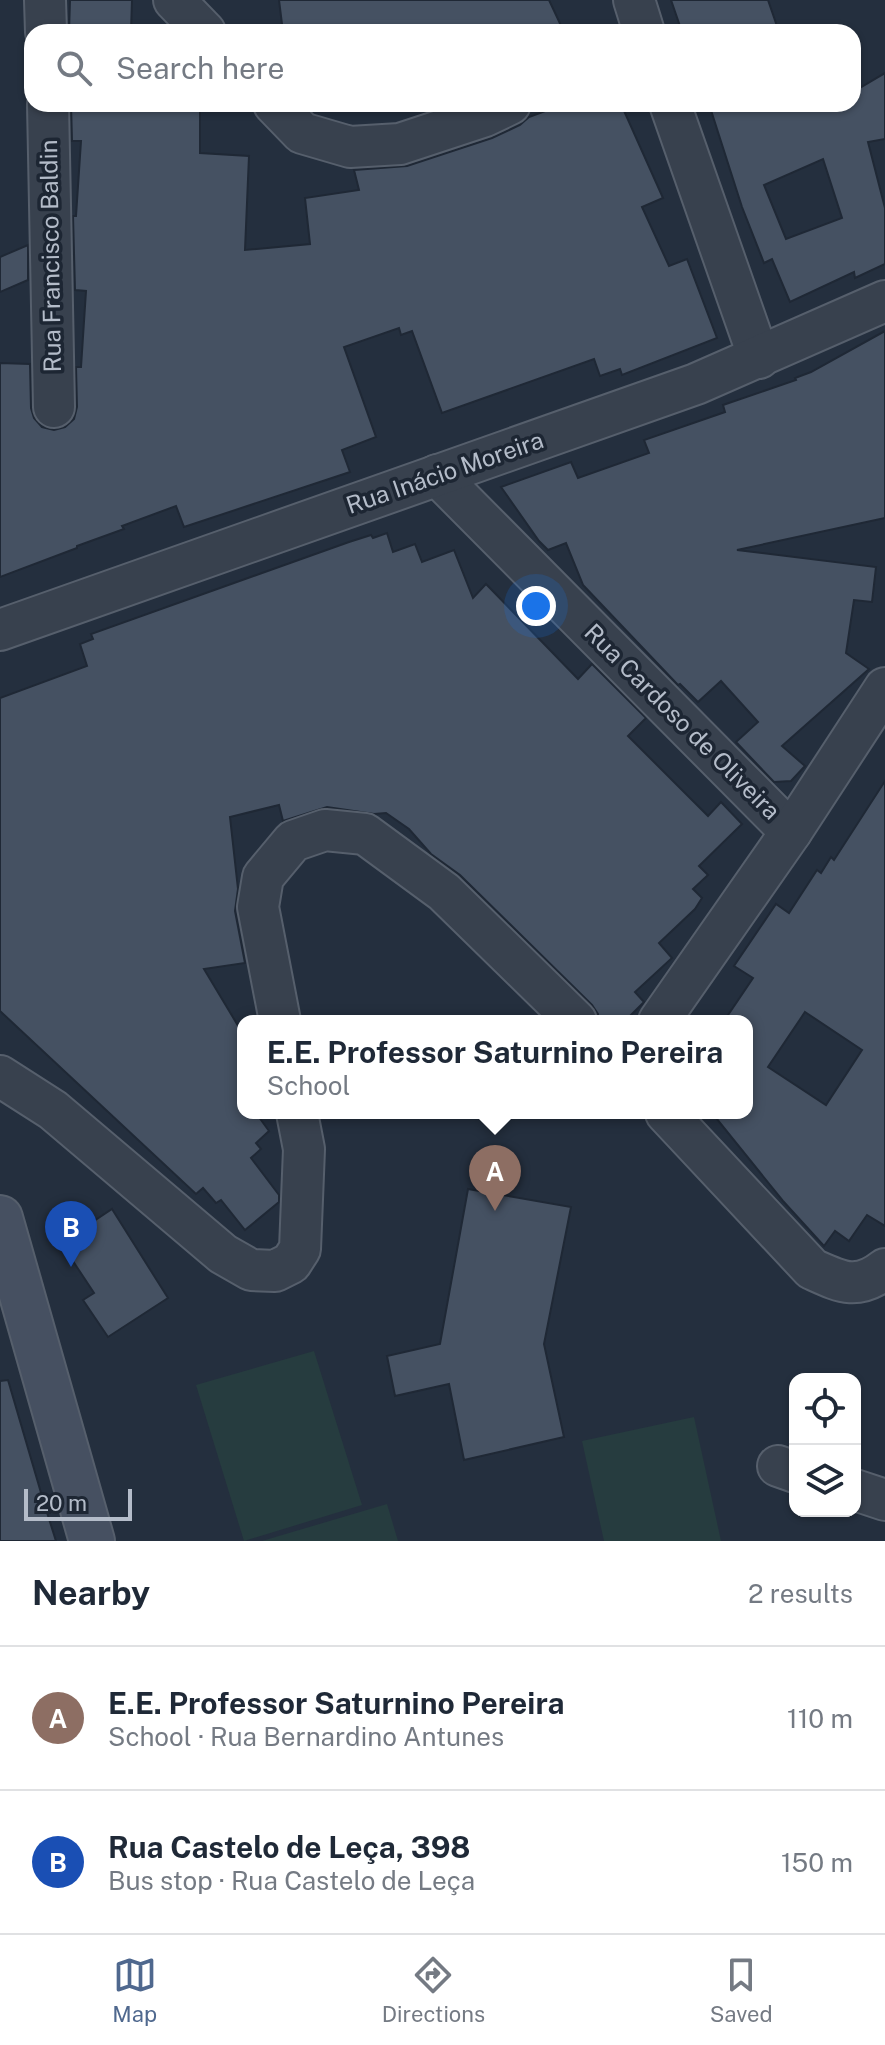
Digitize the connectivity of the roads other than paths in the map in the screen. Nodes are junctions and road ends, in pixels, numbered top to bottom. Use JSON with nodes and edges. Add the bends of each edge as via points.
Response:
{"nodes":[{"id":1,"x":45,"y":0,"type":"edge"},
{"id":2,"x":174,"y":0,"type":"edge"},
{"id":3,"x":46,"y":24,"type":"edge"},
{"id":4,"x":197,"y":24,"type":"edge"},
{"id":5,"x":48,"y":112,"type":"edge"},
{"id":6,"x":282,"y":112,"type":"edge"},
{"id":7,"x":493,"y":112,"type":"edge"},
{"id":8,"x":673,"y":112,"type":"edge"},
{"id":9,"x":885,"y":301,"type":"edge"},
{"id":10,"x":759,"y":358,"type":"junction"},
{"id":11,"x":54,"y":407,"type":"dead end"},
{"id":12,"x":437,"y":475,"type":"junction"},
{"id":13,"x":0,"y":630,"type":"edge"},
{"id":14,"x":885,"y":688,"type":"edge"},
{"id":15,"x":791,"y":832,"type":"junction"},
{"id":16,"x":279,"y":1015,"type":"edge"},
{"id":17,"x":570,"y":1015,"type":"edge"},
{"id":18,"x":663,"y":1015,"type":"edge"},
{"id":19,"x":0,"y":1076,"type":"edge"},
{"id":20,"x":298,"y":1119,"type":"edge"},
{"id":21,"x":672,"y":1119,"type":"edge"},
{"id":22,"x":0,"y":1218,"type":"edge"},
{"id":23,"x":885,"y":1269,"type":"edge"},
{"id":24,"x":861,"y":1492,"type":"edge"},
{"id":25,"x":885,"y":1500,"type":"edge"},
{"id":26,"x":92,"y":1541,"type":"edge"}],
"edges":[{"from":1,"to":3,"type":"street"},
{"from":2,"to":4,"type":"street"},
{"from":5,"to":11,"type":"street","name":"Rua Francisco Baldin"},
{"from":6,"to":7,"type":"street","via":[[302,133],[350,147],[400,144]]},
{"from":8,"to":10,"type":"street"},
{"from":9,"to":10,"type":"street","name":"Rua Inácio Moreira"},
{"from":10,"to":12,"type":"street","name":"Rua Inácio Moreira"},
{"from":12,"to":13,"type":"street","name":"Rua Inácio Moreira"},
{"from":12,"to":15,"type":"street","name":"Rua Cardoso de Oliveira"},
{"from":14,"to":15,"type":"street"},
{"from":15,"to":18,"type":"street"},
{"from":16,"to":17,"type":"street","via":[[258,907],[263,877],[293,841],[325,830],[365,834],[444,892]]},
{"from":19,"to":20,"type":"street","via":[[53,1110],[223,1254],[251,1270],[275,1271],[291,1263],[300,1249],[304,1149]]},
{"from":21,"to":23,"type":"street","via":[[812,1269],[841,1282],[864,1282]]},
{"from":22,"to":26,"type":"street"},
{"from":24,"to":25,"type":"street"}]}
